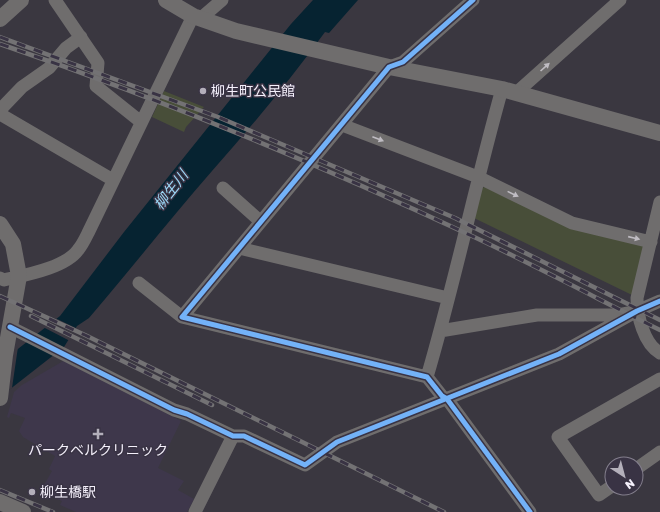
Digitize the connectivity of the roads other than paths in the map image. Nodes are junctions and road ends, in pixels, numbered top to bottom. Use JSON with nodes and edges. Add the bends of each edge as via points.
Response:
{"nodes":[{"id":1,"x":21,"y":0,"type":"edge"},
{"id":2,"x":55,"y":0,"type":"edge"},
{"id":3,"x":166,"y":0,"type":"edge"},
{"id":4,"x":222,"y":0,"type":"edge"},
{"id":5,"x":473,"y":0,"type":"edge"},
{"id":6,"x":620,"y":0,"type":"edge"},
{"id":7,"x":197,"y":18,"type":"junction"},
{"id":8,"x":0,"y":20,"type":"edge"},
{"id":9,"x":81,"y":37,"type":"junction"},
{"id":10,"x":388,"y":68,"type":"junction"},
{"id":11,"x":509,"y":91,"type":"junction"},
{"id":12,"x":0,"y":110,"type":"edge"},
{"id":13,"x":0,"y":114,"type":"edge"},
{"id":14,"x":141,"y":122,"type":"junction"},
{"id":15,"x":342,"y":125,"type":"junction"},
{"id":16,"x":660,"y":133,"type":"edge"},
{"id":17,"x":478,"y":177,"type":"junction"},
{"id":18,"x":113,"y":180,"type":"junction"},
{"id":19,"x":223,"y":188,"type":"dead end"},
{"id":20,"x":660,"y":202,"type":"edge"},
{"id":21,"x":260,"y":221,"type":"junction"},
{"id":22,"x":0,"y":224,"type":"edge"},
{"id":23,"x":651,"y":242,"type":"junction"},
{"id":24,"x":239,"y":248,"type":"junction"},
{"id":25,"x":19,"y":276,"type":"junction"},
{"id":26,"x":0,"y":278,"type":"edge"},
{"id":27,"x":139,"y":283,"type":"dead end"},
{"id":28,"x":448,"y":298,"type":"junction"},
{"id":29,"x":660,"y":301,"type":"edge"},
{"id":30,"x":637,"y":311,"type":"junction"},
{"id":31,"x":182,"y":317,"type":"junction"},
{"id":32,"x":10,"y":327,"type":"junction"},
{"id":33,"x":440,"y":331,"type":"junction"},
{"id":34,"x":660,"y":353,"type":"edge"},
{"id":35,"x":427,"y":377,"type":"junction"},
{"id":36,"x":660,"y":379,"type":"edge"},
{"id":37,"x":0,"y":398,"type":"edge"},
{"id":38,"x":447,"y":399,"type":"junction"},
{"id":39,"x":233,"y":436,"type":"junction"},
{"id":40,"x":660,"y":452,"type":"edge"},
{"id":41,"x":644,"y":463,"type":"edge"},
{"id":42,"x":604,"y":492,"type":"edge"},
{"id":43,"x":0,"y":502,"type":"edge"},
{"id":44,"x":23,"y":512,"type":"edge"},
{"id":45,"x":196,"y":512,"type":"edge"},
{"id":46,"x":530,"y":512,"type":"edge"}],
"edges":[{"from":1,"to":8,"type":"street"},
{"from":2,"to":9,"type":"street"},
{"from":3,"to":7,"type":"street"},
{"from":4,"to":7,"type":"street"},
{"from":5,"to":10,"type":"street","via":[[403,62]]},
{"from":11,"to":6,"type":"street","one_way":true},
{"from":7,"to":10,"type":"street"},
{"from":7,"to":14,"type":"street"},
{"from":9,"to":12,"type":"street","via":[[66,48],[49,68],[22,87]]},
{"from":9,"to":14,"type":"street","via":[[98,63],[96,86]]},
{"from":10,"to":11,"type":"street"},
{"from":10,"to":15,"type":"street"},
{"from":11,"to":16,"type":"street"},
{"from":11,"to":17,"type":"street"},
{"from":13,"to":18,"type":"street"},
{"from":14,"to":18,"type":"street"},
{"from":15,"to":17,"type":"street","one_way":true},
{"from":15,"to":21,"type":"street"},
{"from":17,"to":23,"type":"street","one_way":true,"via":[[572,223]]},
{"from":17,"to":28,"type":"street"},
{"from":18,"to":25,"type":"street","via":[[78,251],[69,259]]},
{"from":19,"to":21,"type":"street"},
{"from":20,"to":23,"type":"street"},
{"from":21,"to":24,"type":"street"},
{"from":22,"to":25,"type":"street","via":[[13,244]]},
{"from":23,"to":30,"type":"street","via":[[637,298]]},
{"from":24,"to":28,"type":"street"},
{"from":24,"to":31,"type":"street"},
{"from":25,"to":26,"type":"street","via":[[4,280]]},
{"from":25,"to":32,"type":"street"},
{"from":27,"to":31,"type":"street"},
{"from":28,"to":33,"type":"street"},
{"from":29,"to":30,"type":"street"},
{"from":30,"to":33,"type":"street","via":[[617,315],[537,315]]},
{"from":30,"to":34,"type":"street","via":[[653,349]]},
{"from":30,"to":38,"type":"street","via":[[559,354]]},
{"from":31,"to":35,"type":"street"},
{"from":32,"to":37,"type":"street"},
{"from":32,"to":39,"type":"street","via":[[174,410]]},
{"from":33,"to":35,"type":"street"},
{"from":35,"to":38,"type":"street"},
{"from":36,"to":42,"type":"street","via":[[558,437],[599,495]]},
{"from":38,"to":39,"type":"street","via":[[337,442],[305,464],[244,436]]},
{"from":38,"to":46,"type":"street"},
{"from":39,"to":45,"type":"street"},
{"from":40,"to":41,"type":"street"},
{"from":43,"to":44,"type":"street"}]}
